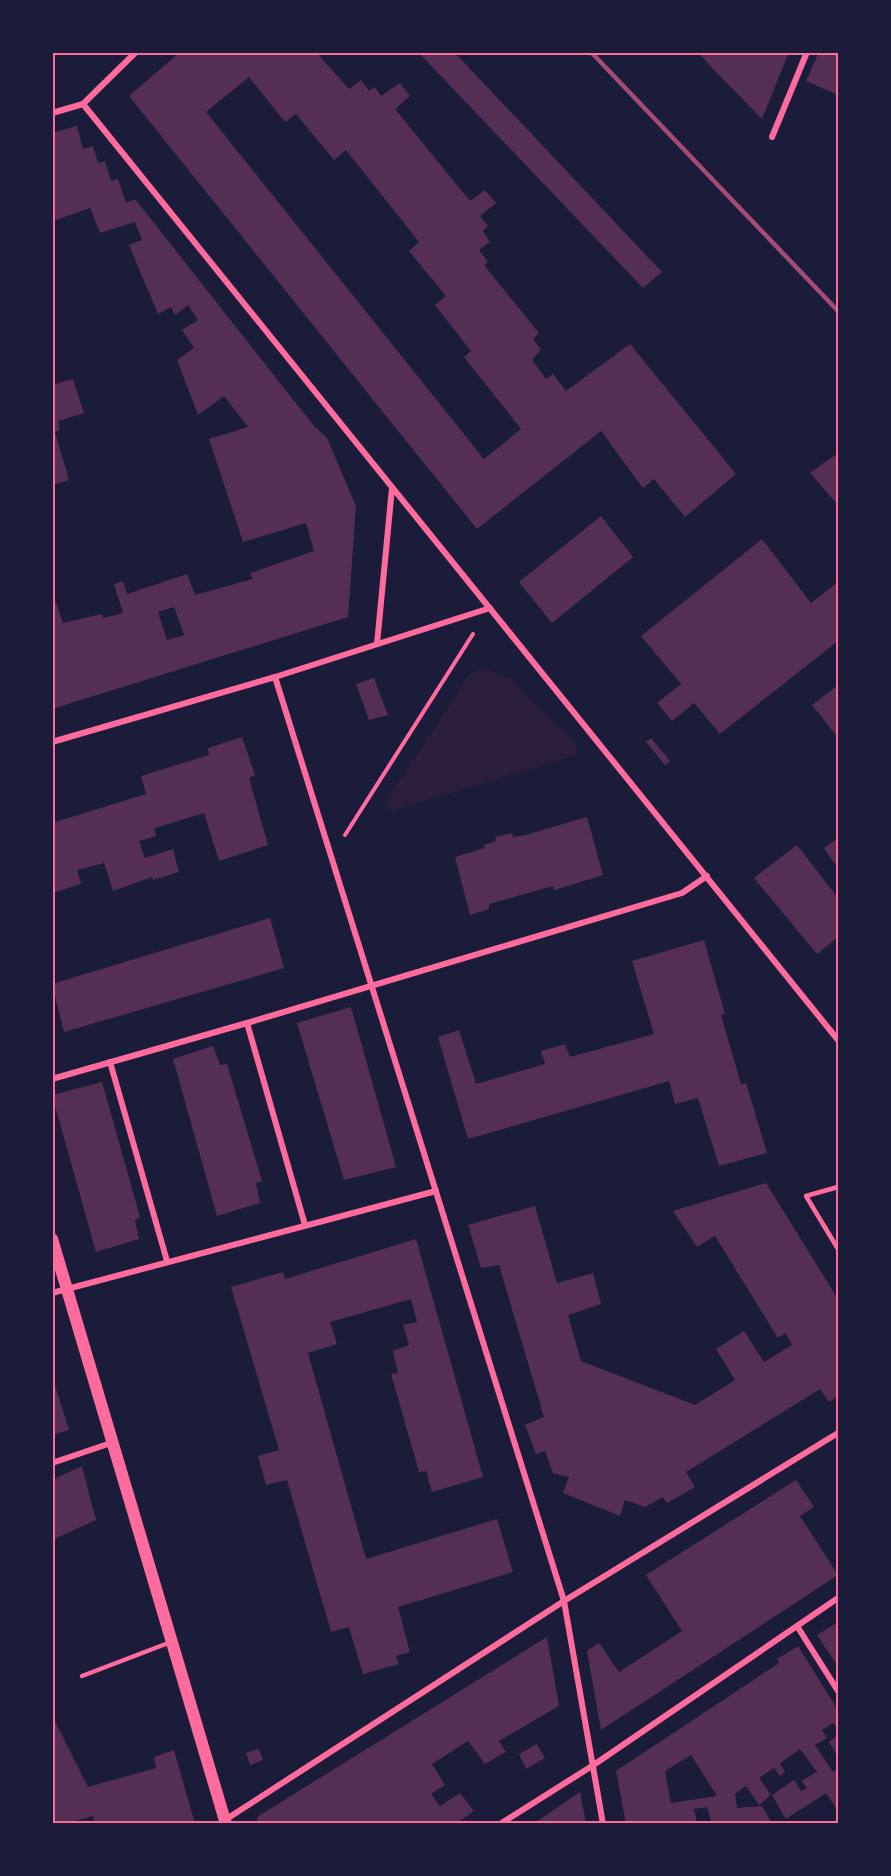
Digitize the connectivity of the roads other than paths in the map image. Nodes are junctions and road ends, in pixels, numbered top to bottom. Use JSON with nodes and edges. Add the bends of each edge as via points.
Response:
{"nodes":[{"id":1,"x":136,"y":52,"type":"edge"},
{"id":2,"x":807,"y":52,"type":"edge"},
{"id":3,"x":83,"y":104,"type":"junction"},
{"id":4,"x":52,"y":113,"type":"edge"},
{"id":5,"x":772,"y":137,"type":"dead end"},
{"id":6,"x":392,"y":487,"type":"junction"},
{"id":7,"x":490,"y":608,"type":"junction"},
{"id":8,"x":377,"y":644,"type":"junction"},
{"id":9,"x":275,"y":676,"type":"junction"},
{"id":10,"x":52,"y":742,"type":"edge"},
{"id":11,"x":707,"y":876,"type":"junction"},
{"id":12,"x":372,"y":984,"type":"junction"},
{"id":13,"x":247,"y":1023,"type":"junction"},
{"id":14,"x":838,"y":1040,"type":"edge"},
{"id":15,"x":110,"y":1062,"type":"junction"},
{"id":16,"x":52,"y":1079,"type":"edge"},
{"id":17,"x":838,"y":1187,"type":"edge"},
{"id":18,"x":436,"y":1191,"type":"junction"},
{"id":19,"x":305,"y":1225,"type":"junction"},
{"id":20,"x":52,"y":1239,"type":"edge"},
{"id":21,"x":838,"y":1249,"type":"edge"},
{"id":22,"x":167,"y":1260,"type":"junction"},
{"id":23,"x":67,"y":1289,"type":"junction"},
{"id":24,"x":52,"y":1293,"type":"edge"},
{"id":25,"x":838,"y":1433,"type":"edge"},
{"id":26,"x":111,"y":1443,"type":"junction"},
{"id":27,"x":52,"y":1463,"type":"edge"},
{"id":28,"x":838,"y":1598,"type":"edge"},
{"id":29,"x":564,"y":1601,"type":"junction"},
{"id":30,"x":797,"y":1626,"type":"junction"},
{"id":31,"x":171,"y":1642,"type":"junction"},
{"id":32,"x":82,"y":1676,"type":"dead end"},
{"id":33,"x":838,"y":1691,"type":"edge"},
{"id":34,"x":592,"y":1766,"type":"junction"},
{"id":35,"x":226,"y":1822,"type":"edge"},
{"id":36,"x":500,"y":1824,"type":"edge"},
{"id":37,"x":603,"y":1824,"type":"edge"}],
"edges":[{"from":1,"to":3,"type":"street"},
{"from":2,"to":5,"type":"street"},
{"from":3,"to":4,"type":"street"},
{"from":3,"to":6,"type":"street"},
{"from":6,"to":7,"type":"street"},
{"from":6,"to":8,"type":"street"},
{"from":7,"to":8,"type":"street"},
{"from":7,"to":11,"type":"street"},
{"from":8,"to":9,"type":"street"},
{"from":9,"to":10,"type":"street"},
{"from":9,"to":12,"type":"street"},
{"from":11,"to":12,"type":"street","via":[[682,893]]},
{"from":11,"to":14,"type":"street"},
{"from":12,"to":13,"type":"street"},
{"from":12,"to":18,"type":"street"},
{"from":13,"to":15,"type":"street"},
{"from":13,"to":19,"type":"street"},
{"from":15,"to":16,"type":"street"},
{"from":15,"to":22,"type":"street"},
{"from":17,"to":21,"type":"lane","via":[[806,1196]]},
{"from":18,"to":19,"type":"street"},
{"from":18,"to":29,"type":"street"},
{"from":19,"to":22,"type":"street"},
{"from":20,"to":23,"type":"main road"},
{"from":22,"to":23,"type":"street"},
{"from":23,"to":24,"type":"street"},
{"from":23,"to":26,"type":"main road"},
{"from":25,"to":29,"type":"street"},
{"from":26,"to":27,"type":"street"},
{"from":26,"to":31,"type":"main road"},
{"from":28,"to":30,"type":"street"},
{"from":29,"to":34,"type":"street"},
{"from":29,"to":35,"type":"street"},
{"from":30,"to":33,"type":"street"},
{"from":30,"to":34,"type":"street"},
{"from":31,"to":32,"type":"lane"},
{"from":31,"to":35,"type":"main road"},
{"from":34,"to":36,"type":"street"},
{"from":34,"to":37,"type":"street"}]}
